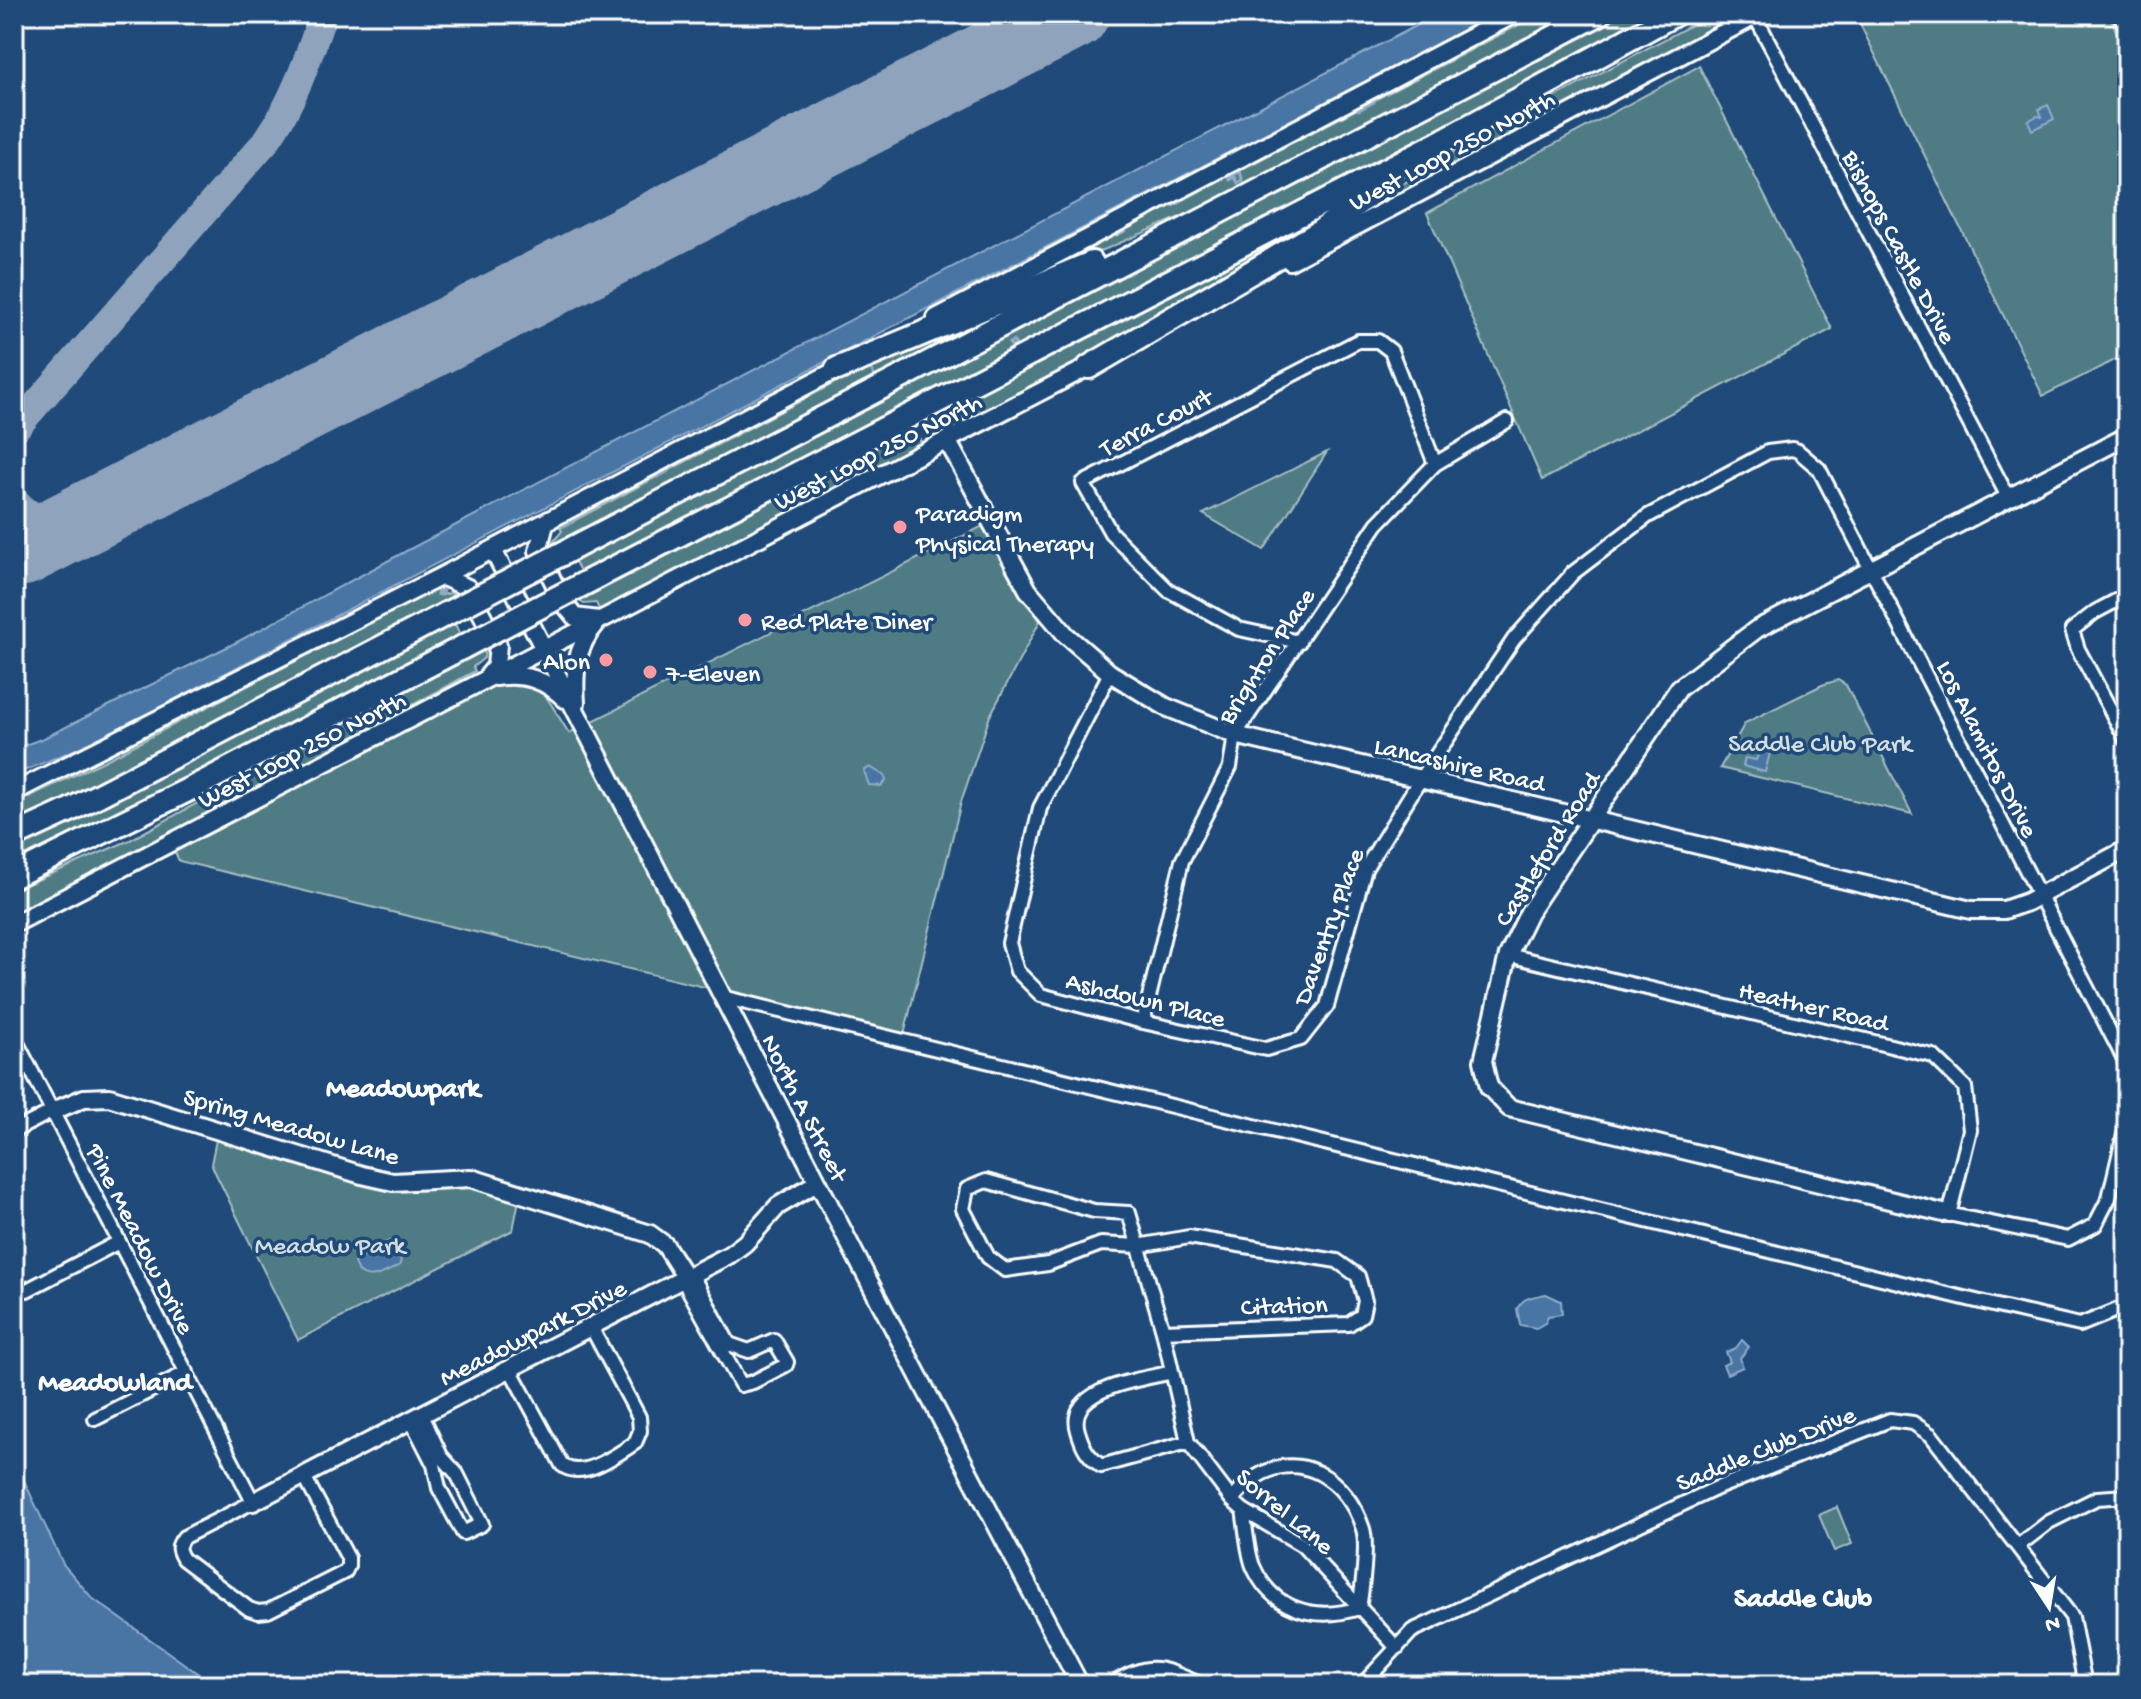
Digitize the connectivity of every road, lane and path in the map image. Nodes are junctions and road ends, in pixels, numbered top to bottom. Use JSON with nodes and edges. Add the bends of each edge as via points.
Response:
{"nodes":[{"id":1,"x":1515,"y":14,"type":"edge"},
{"id":2,"x":1599,"y":14,"type":"edge"},
{"id":3,"x":1675,"y":14,"type":"edge"},
{"id":4,"x":2122,"y":14,"type":"edge"},
{"id":5,"x":1757,"y":15,"type":"edge"},
{"id":6,"x":2127,"y":25,"type":"edge"},
{"id":7,"x":1444,"y":140,"type":"junction"},
{"id":8,"x":1244,"y":198,"type":"junction"},
{"id":9,"x":1089,"y":367,"type":"junction"},
{"id":10,"x":837,"y":369,"type":"junction"},
{"id":11,"x":1507,"y":421,"type":"dead end"},
{"id":12,"x":2127,"y":436,"type":"edge"},
{"id":13,"x":947,"y":440,"type":"junction"},
{"id":14,"x":1798,"y":451,"type":"joint"},
{"id":15,"x":1435,"y":464,"type":"junction"},
{"id":16,"x":2008,"y":497,"type":"junction"},
{"id":17,"x":549,"y":521,"type":"junction"},
{"id":18,"x":493,"y":550,"type":"junction"},
{"id":19,"x":1872,"y":569,"type":"junction"},
{"id":20,"x":438,"y":578,"type":"junction"},
{"id":21,"x":2127,"y":595,"type":"edge"},
{"id":22,"x":599,"y":620,"type":"junction"},
{"id":23,"x":1299,"y":642,"type":"junction"},
{"id":24,"x":543,"y":649,"type":"junction"},
{"id":25,"x":1110,"y":673,"type":"junction"},
{"id":26,"x":486,"y":679,"type":"junction"},
{"id":27,"x":576,"y":712,"type":"junction"},
{"id":28,"x":1235,"y":735,"type":"junction"},
{"id":29,"x":2127,"y":741,"type":"edge"},
{"id":30,"x":1421,"y":778,"type":"junction"},
{"id":31,"x":14,"y":792,"type":"edge"},
{"id":32,"x":1590,"y":818,"type":"junction"},
{"id":33,"x":14,"y":836,"type":"edge"},
{"id":34,"x":2127,"y":849,"type":"edge"},
{"id":35,"x":14,"y":876,"type":"edge"},
{"id":36,"x":2040,"y":895,"type":"junction"},
{"id":37,"x":14,"y":924,"type":"edge"},
{"id":38,"x":1508,"y":955,"type":"junction"},
{"id":39,"x":722,"y":997,"type":"junction"},
{"id":40,"x":1143,"y":1022,"type":"junction"},
{"id":41,"x":14,"y":1037,"type":"edge"},
{"id":42,"x":1304,"y":1037,"type":"joint"},
{"id":43,"x":2127,"y":1074,"type":"edge"},
{"id":44,"x":51,"y":1112,"type":"junction"},
{"id":45,"x":2127,"y":1122,"type":"edge"},
{"id":46,"x":14,"y":1131,"type":"edge"},
{"id":47,"x":2125,"y":1138,"type":"edge"},
{"id":48,"x":818,"y":1182,"type":"junction"},
{"id":49,"x":1946,"y":1214,"type":"junction"},
{"id":50,"x":119,"y":1242,"type":"junction"},
{"id":51,"x":1138,"y":1246,"type":"junction"},
{"id":52,"x":687,"y":1278,"type":"junction"},
{"id":53,"x":27,"y":1290,"type":"dead end"},
{"id":54,"x":2127,"y":1306,"type":"edge"},
{"id":55,"x":591,"y":1327,"type":"junction"},
{"id":56,"x":1163,"y":1331,"type":"junction"},
{"id":57,"x":725,"y":1348,"type":"junction"},
{"id":58,"x":510,"y":1369,"type":"junction"},
{"id":59,"x":187,"y":1372,"type":"junction"},
{"id":60,"x":1172,"y":1372,"type":"junction"},
{"id":61,"x":416,"y":1418,"type":"junction"},
{"id":62,"x":95,"y":1419,"type":"dead end"},
{"id":63,"x":1188,"y":1442,"type":"junction"},
{"id":64,"x":440,"y":1465,"type":"junction"},
{"id":65,"x":304,"y":1476,"type":"junction"},
{"id":66,"x":2127,"y":1496,"type":"edge"},
{"id":67,"x":1232,"y":1500,"type":"junction"},
{"id":68,"x":253,"y":1502,"type":"junction"},
{"id":69,"x":1243,"y":1510,"type":"junction"},
{"id":70,"x":2018,"y":1546,"type":"junction"},
{"id":71,"x":1359,"y":1608,"type":"junction"},
{"id":72,"x":1397,"y":1648,"type":"junction"},
{"id":73,"x":1080,"y":1685,"type":"edge"},
{"id":74,"x":1111,"y":1685,"type":"edge"},
{"id":75,"x":1202,"y":1685,"type":"edge"},
{"id":76,"x":1362,"y":1685,"type":"edge"},
{"id":77,"x":2085,"y":1685,"type":"edge"}],
"edges":[{"from":1,"to":10,"type":"main road"},
{"from":2,"to":8,"type":"highway"},
{"from":3,"to":7,"type":"highway"},
{"from":4,"to":6,"type":"main road"},
{"from":5,"to":9,"type":"main road","name":"West Loop 250 North"},
{"from":5,"to":16,"type":"street","name":"Bishops Castle Drive"},
{"from":7,"to":9,"type":"highway","via":[[1318,233]]},
{"from":7,"to":35,"type":"highway","bridge":true},
{"from":8,"to":10,"type":"highway"},
{"from":8,"to":33,"type":"highway","bridge":true},
{"from":9,"to":13,"type":"main road","name":"West Loop 250 North"},
{"from":10,"to":17,"type":"main road"},
{"from":11,"to":15,"type":"street","name":"Brighton Place"},
{"from":12,"to":16,"type":"main road","name":"Castleford Road"},
{"from":13,"to":22,"type":"main road","name":"West Loop 250 North"},
{"from":13,"to":25,"type":"main road","name":"Lancashire Road","via":[[1028,590],[1066,635]]},
{"from":14,"to":19,"type":"street","name":"Los Alamitos Drive","via":[[1819,469]]},
{"from":14,"to":30,"type":"street","name":"Daventry Place","via":[[1768,452],[1648,516],[1573,573],[1514,639]]},
{"from":15,"to":23,"type":"street","name":"Brighton Place","via":[[1377,524]]},
{"from":15,"to":23,"type":"street","name":"Terra Court","via":[[1391,351],[1378,341],[1358,341],[1083,483],[1111,533],[1168,590],[1239,629]]},
{"from":16,"to":19,"type":"main road","name":"Castleford Road"},
{"from":17,"to":18,"type":"main road"},
{"from":17,"to":22,"type":"main road","via":[[538,551],[565,605],[575,617]]},
{"from":18,"to":20,"type":"main road"},
{"from":18,"to":24,"type":"main road","name":"North A Street"},
{"from":19,"to":32,"type":"main road","name":"Castleford Road","via":[[1757,629],[1679,688]]},
{"from":19,"to":36,"type":"street","name":"Los Alamitos Drive"},
{"from":20,"to":26,"type":"main road","via":[[468,588],[498,645],[496,666]]},
{"from":20,"to":31,"type":"main road"},
{"from":21,"to":29,"type":"street","via":[[2072,630]]},
{"from":22,"to":24,"type":"main road","name":"West Loop 250 North"},
{"from":22,"to":27,"type":"main road","via":[[577,656]]},
{"from":23,"to":28,"type":"street","name":"Brighton Place"},
{"from":24,"to":26,"type":"main road","name":"West Loop 250 North"},
{"from":24,"to":27,"type":"main road","name":"North A Street"},
{"from":25,"to":28,"type":"main road","name":"Lancashire Road","via":[[1166,707]]},
{"from":25,"to":40,"type":"street","name":"Ashdown Place","via":[[1040,808],[1009,943],[1017,971],[1041,995]]},
{"from":26,"to":27,"type":"main road","via":[[511,675],[546,682]]},
{"from":26,"to":37,"type":"main road","name":"West Loop 250 North"},
{"from":27,"to":39,"type":"main road","name":"North A Street"},
{"from":28,"to":30,"type":"main road","name":"Lancashire Road"},
{"from":28,"to":40,"type":"street","name":"Brighton Place","via":[[1230,767],[1182,861]]},
{"from":30,"to":32,"type":"main road","name":"Lancashire Road"},
{"from":30,"to":42,"type":"street","name":"Daventry Place","via":[[1365,869],[1327,1006]]},
{"from":32,"to":36,"type":"main road","name":"Lancashire Road","via":[[1971,910],[2004,910]]},
{"from":32,"to":38,"type":"main road","name":"Castleford Road","via":[[1529,912]]},
{"from":34,"to":36,"type":"main road","name":"Lancashire Road"},
{"from":36,"to":43,"type":"street","name":"Los Alamitos Drive"},
{"from":38,"to":49,"type":"street","name":"Heather Road","via":[[1933,1056],[1965,1087],[1970,1130]]},
{"from":38,"to":49,"type":"main road","name":"Castleford Road","via":[[1483,1061],[1489,1087],[1509,1108]]},
{"from":39,"to":48,"type":"main road","name":"North A Street"},
{"from":39,"to":54,"type":"street","via":[[2080,1325]]},
{"from":40,"to":42,"type":"street","name":"Ashdown Place","via":[[1266,1049]]},
{"from":41,"to":44,"type":"street","name":"Pine Meadow Drive"},
{"from":44,"to":46,"type":"street"},
{"from":44,"to":50,"type":"street","name":"Pine Meadow Drive"},
{"from":44,"to":52,"type":"main road","name":"Spring Meadow Lane","via":[[84,1098],[109,1097],[389,1182],[471,1178],[650,1234],[665,1245]]},
{"from":45,"to":47,"type":"street"},
{"from":47,"to":49,"type":"street","name":"Castleford Road","via":[[2109,1198],[2095,1225],[2068,1239]]},
{"from":48,"to":52,"type":"main road","name":"Meadowpark Drive","via":[[778,1206],[729,1255]]},
{"from":48,"to":73,"type":"main road","name":"North A Street"},
{"from":50,"to":53,"type":"street"},
{"from":50,"to":59,"type":"street","name":"Pine Meadow Drive"},
{"from":51,"to":51,"type":"street","via":[[1101,1244],[1048,1264],[1005,1270],[988,1257],[963,1209],[967,1189],[986,1181],[1094,1211],[1129,1213]]},
{"from":51,"to":56,"type":"street"},
{"from":51,"to":56,"type":"street","name":"Citation","via":[[1189,1237],[1337,1261],[1358,1276],[1365,1301],[1362,1315],[1349,1324]]},
{"from":52,"to":55,"type":"main road","name":"Meadowpark Drive"},
{"from":52,"to":57,"type":"street"},
{"from":55,"to":58,"type":"main road","name":"Meadowpark Drive"},
{"from":55,"to":58,"type":"street","via":[[640,1427],[635,1443],[585,1470],[562,1465]]},
{"from":56,"to":60,"type":"street"},
{"from":57,"to":57,"type":"street","via":[[742,1386],[787,1364],[774,1340],[749,1351]]},
{"from":58,"to":61,"type":"main road","name":"Meadowpark Drive"},
{"from":59,"to":62,"type":"street"},
{"from":59,"to":68,"type":"street","name":"Pine Meadow Drive"},
{"from":60,"to":63,"type":"street"},
{"from":60,"to":63,"type":"street","via":[[1096,1392],[1079,1407],[1075,1423],[1084,1452],[1101,1466]]},
{"from":61,"to":64,"type":"street"},
{"from":61,"to":65,"type":"main road","name":"Meadowpark Drive"},
{"from":63,"to":67,"type":"street","name":"Sorrel Lane"},
{"from":64,"to":64,"type":"street","via":[[439,1488],[463,1533],[482,1524],[457,1474]]},
{"from":65,"to":68,"type":"main road","name":"Meadowpark Drive"},
{"from":65,"to":68,"type":"street","via":[[348,1566],[258,1612],[183,1559],[178,1550],[184,1537]]},
{"from":66,"to":70,"type":"street","via":[[2097,1498],[2049,1522]]},
{"from":67,"to":69,"type":"street","name":"Sorrel Lane"},
{"from":67,"to":71,"type":"street","via":[[1250,1481],[1275,1470],[1302,1466],[1328,1475],[1351,1501],[1365,1532]]},
{"from":69,"to":71,"type":"street","name":"Sorrel Lane","via":[[1302,1545]]},
{"from":69,"to":71,"type":"street","via":[[1253,1565],[1274,1598],[1309,1615]]},
{"from":70,"to":72,"type":"street","name":"Saddle Club Drive","via":[[1931,1435],[1913,1423],[1890,1420],[1717,1488],[1412,1631]]},
{"from":70,"to":77,"type":"street","name":"Saddle Club Drive","via":[[2072,1617]]},
{"from":71,"to":72,"type":"street","name":"Sorrel Lane"},
{"from":72,"to":76,"type":"street","name":"Saddle Club Drive"},
{"from":74,"to":75,"type":"street","via":[[1128,1673],[1160,1667]]}]}
